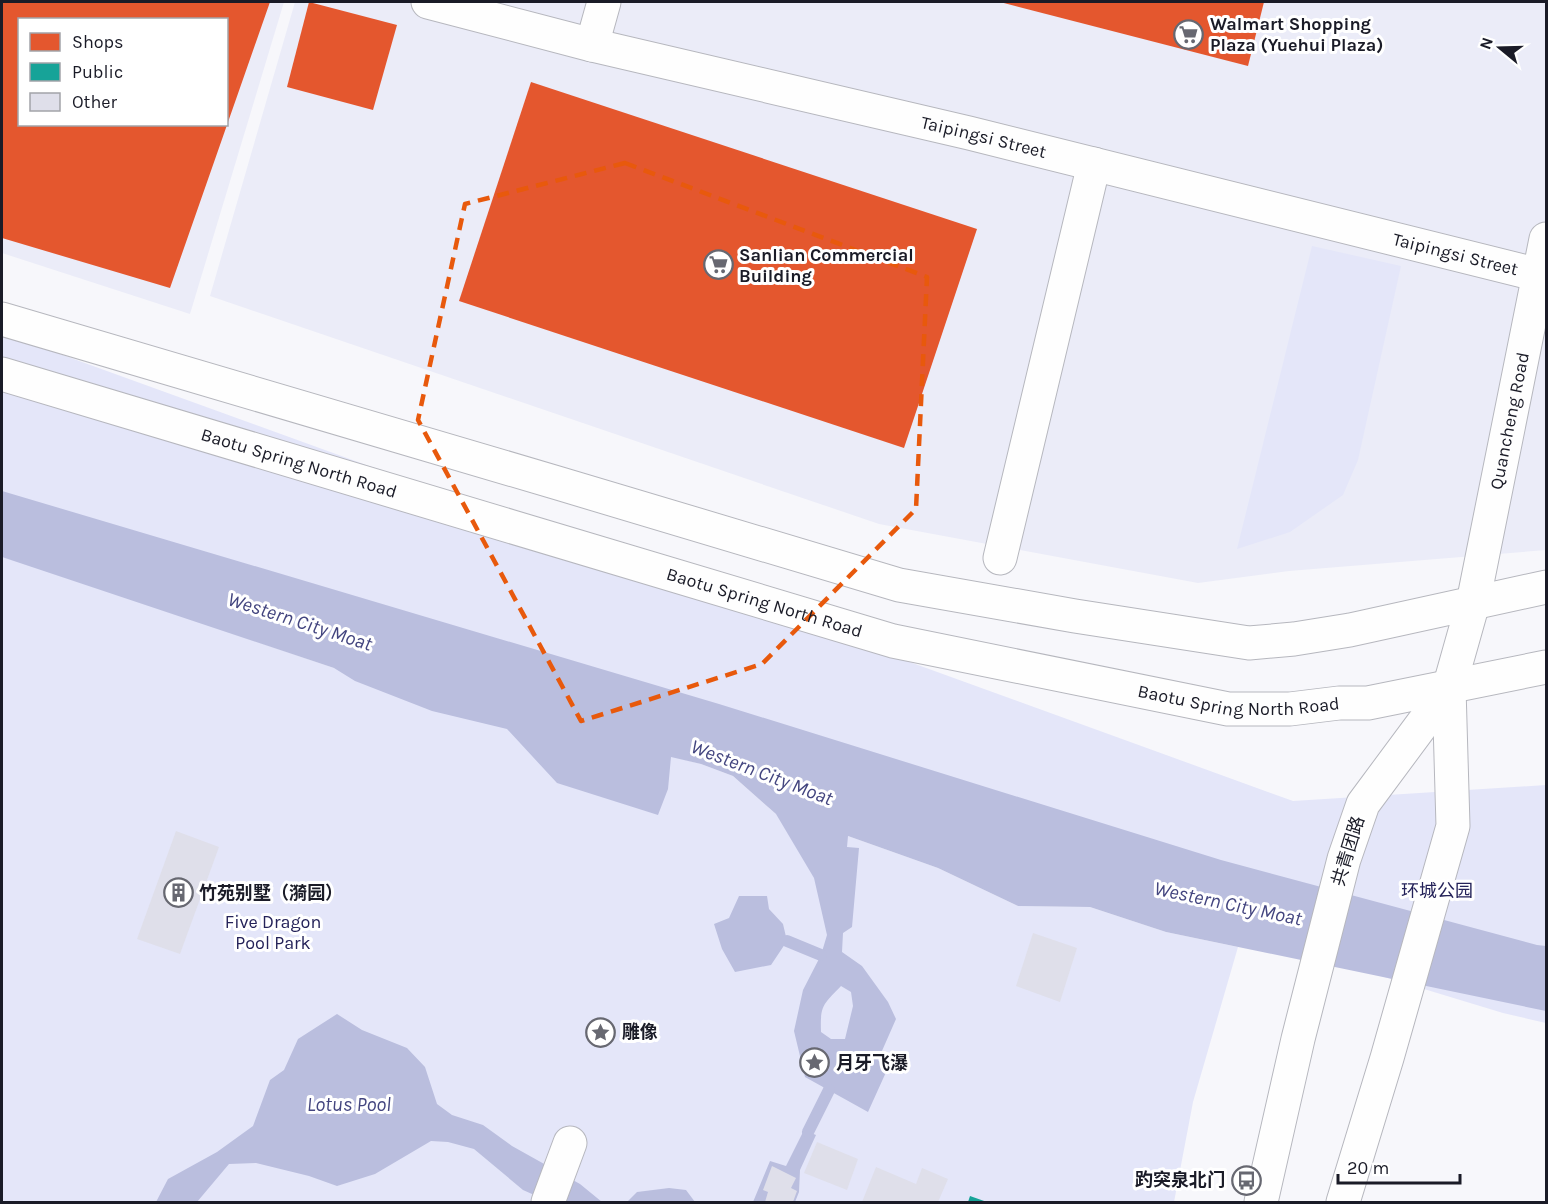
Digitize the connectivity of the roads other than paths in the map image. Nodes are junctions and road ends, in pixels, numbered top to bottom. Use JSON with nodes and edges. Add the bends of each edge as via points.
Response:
{"nodes":[{"id":1,"x":428,"y":2,"type":"edge"},
{"id":2,"x":604,"y":2,"type":"edge"},
{"id":3,"x":592,"y":45,"type":"junction"},
{"id":4,"x":1094,"y":164,"type":"junction"},
{"id":5,"x":1546,"y":239,"type":"edge"},
{"id":6,"x":1539,"y":275,"type":"junction"},
{"id":7,"x":2,"y":319,"type":"edge"},
{"id":8,"x":2,"y":374,"type":"edge"},
{"id":9,"x":1000,"y":558,"type":"dead end"},
{"id":10,"x":1546,"y":587,"type":"edge"},
{"id":11,"x":1473,"y":603,"type":"junction"},
{"id":12,"x":1546,"y":667,"type":"edge"},
{"id":13,"x":1449,"y":688,"type":"junction"},
{"id":14,"x":566,"y":1155,"type":"dead end"},
{"id":15,"x":548,"y":1203,"type":"edge"},
{"id":16,"x":1261,"y":1203,"type":"edge"},
{"id":17,"x":1343,"y":1203,"type":"edge"}],
"edges":[{"from":1,"to":3,"type":"main road","name":"Taipingsi Street"},
{"from":2,"to":3,"type":"main road"},
{"from":3,"to":4,"type":"main road","name":"Taipingsi Street"},
{"from":4,"to":6,"type":"main road","name":"Taipingsi Street"},
{"from":4,"to":9,"type":"main road"},
{"from":5,"to":6,"type":"main road","name":"Quancheng Road"},
{"from":6,"to":11,"type":"main road","name":"Quancheng Road"},
{"from":7,"to":11,"type":"main road","via":[[899,585],[1248,643],[1350,630]]},
{"from":8,"to":13,"type":"main road","name":"Baotu Spring North Road","via":[[893,640],[1228,709],[1368,703]]},
{"from":10,"to":11,"type":"main road"},
{"from":11,"to":13,"type":"main road","name":"共青团路"},
{"from":12,"to":13,"type":"main road","name":"Baotu Spring North Road"},
{"from":13,"to":16,"type":"main road","name":"共青团路","via":[[1363,804],[1344,859]]},
{"from":13,"to":17,"type":"main road","name":"共青团路","via":[[1453,826]]},
{"from":14,"to":15,"type":"main road"}]}
